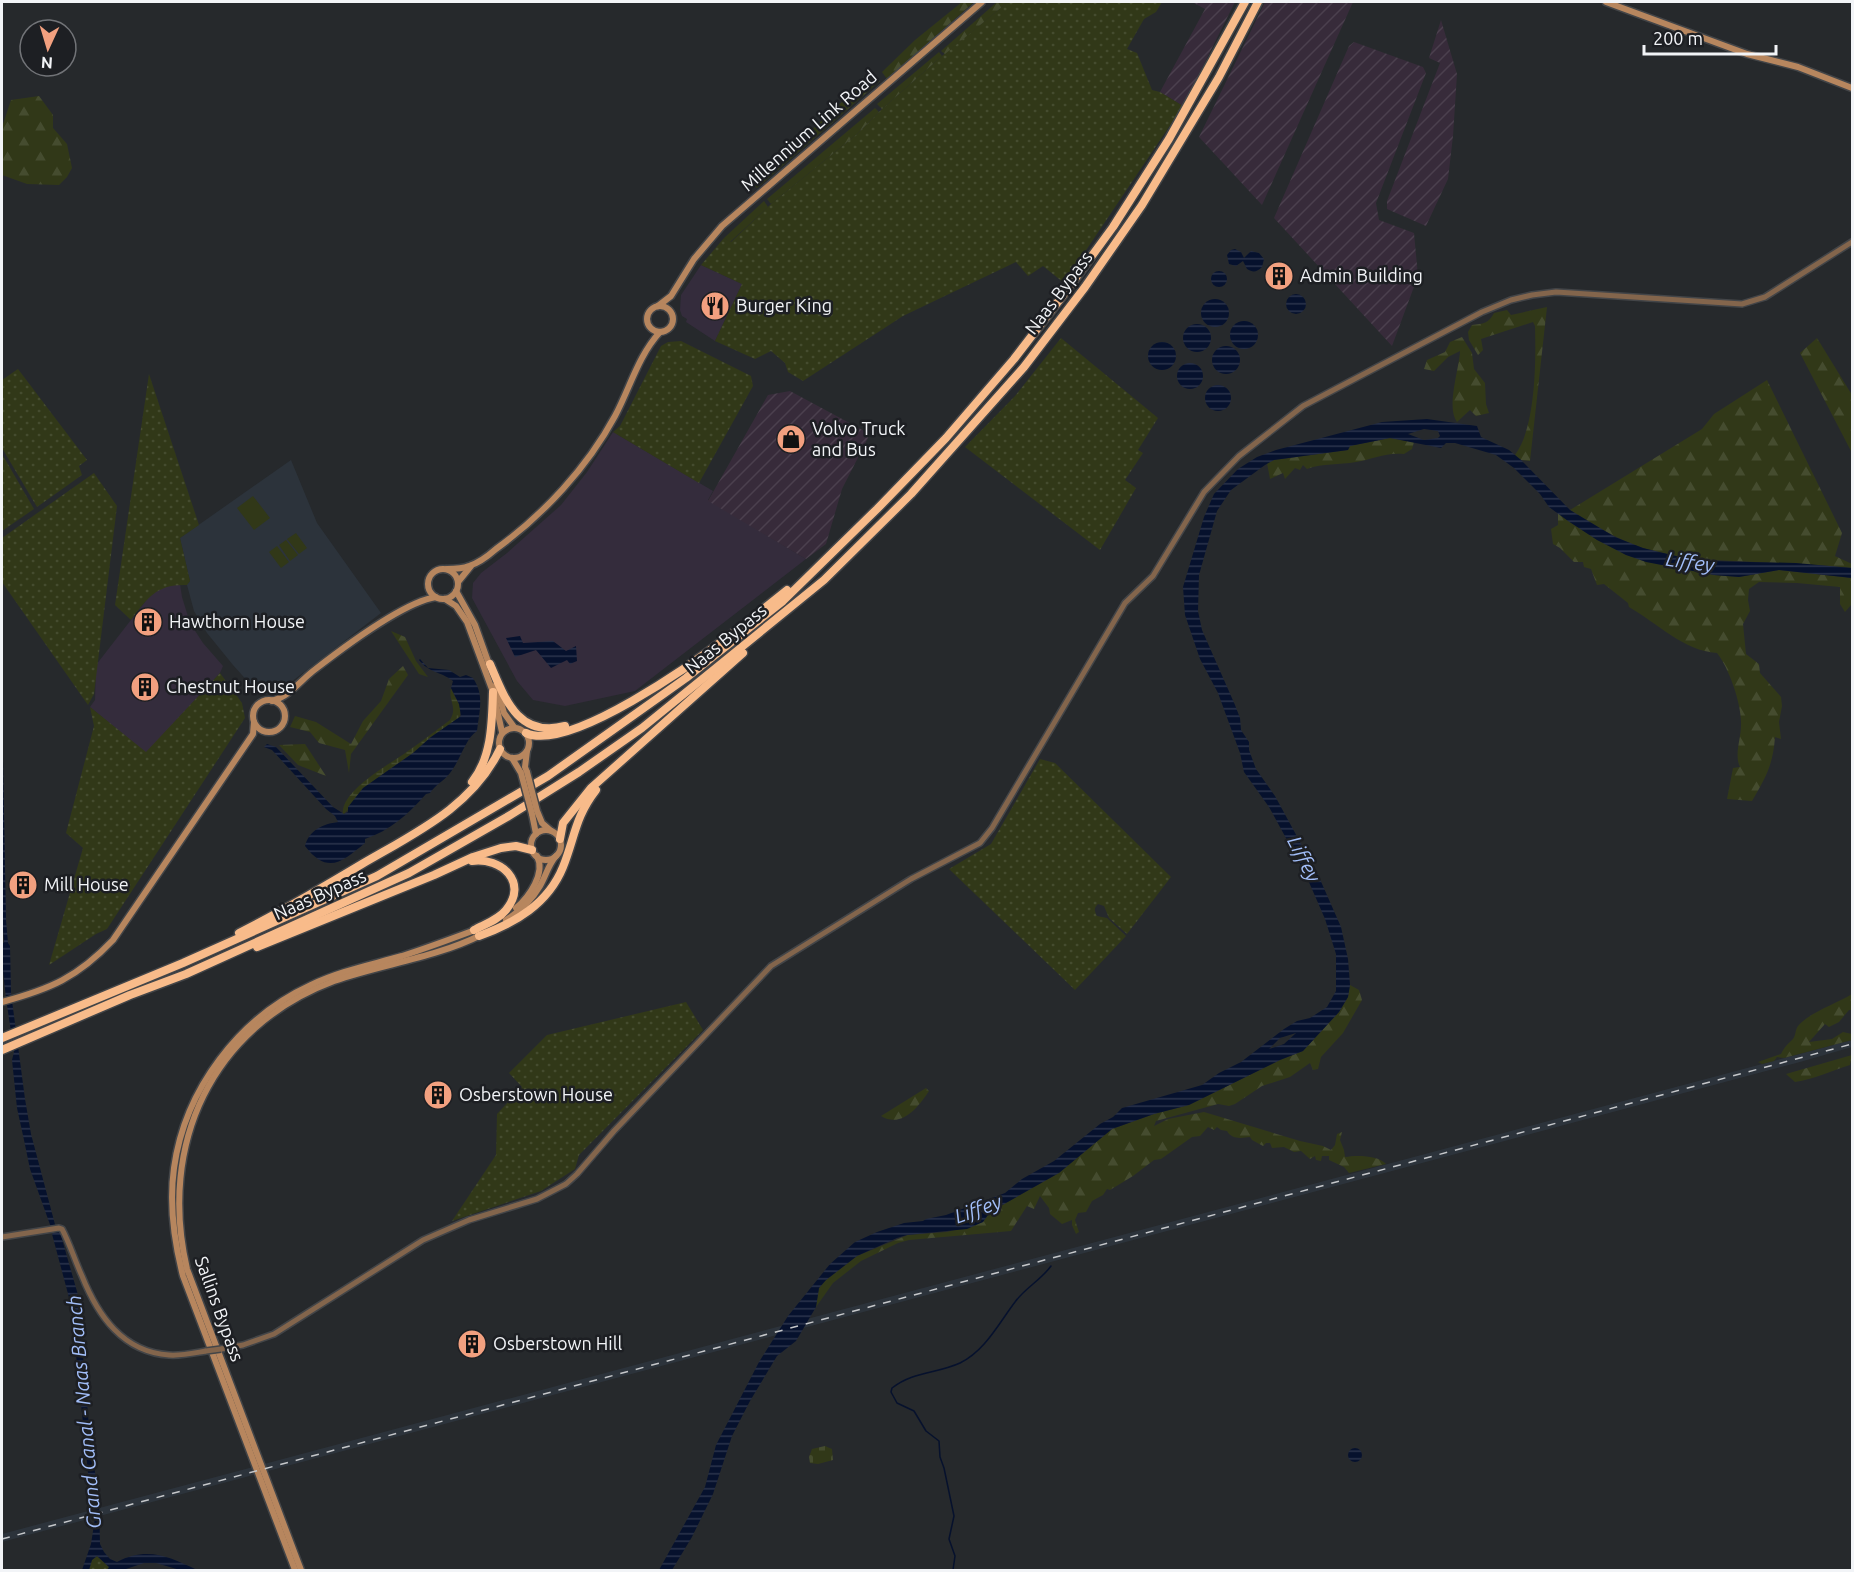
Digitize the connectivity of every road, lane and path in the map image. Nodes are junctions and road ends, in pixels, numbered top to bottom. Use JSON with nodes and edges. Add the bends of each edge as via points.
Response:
{"nodes":[{"id":1,"x":982,"y":2,"type":"edge"},
{"id":2,"x":1245,"y":2,"type":"edge"},
{"id":3,"x":1258,"y":2,"type":"edge"},
{"id":4,"x":1606,"y":2,"type":"edge"},
{"id":5,"x":1852,"y":88,"type":"edge"},
{"id":6,"x":1852,"y":242,"type":"edge"},
{"id":7,"x":671,"y":296,"type":"junction"},
{"id":8,"x":658,"y":306,"type":"junction"},
{"id":9,"x":670,"y":310,"type":"junction"},
{"id":10,"x":649,"y":325,"type":"junction"},
{"id":11,"x":660,"y":332,"type":"junction"},
{"id":12,"x":648,"y":345,"type":"junction"},
{"id":13,"x":831,"y":553,"type":"junction"},
{"id":14,"x":471,"y":566,"type":"junction"},
{"id":15,"x":447,"y":569,"type":"junction"},
{"id":16,"x":458,"y":582,"type":"junction"},
{"id":17,"x":428,"y":587,"type":"junction"},
{"id":18,"x":456,"y":591,"type":"junction"},
{"id":19,"x":436,"y":597,"type":"junction"},
{"id":20,"x":445,"y":599,"type":"junction"},
{"id":21,"x":420,"y":600,"type":"junction"},
{"id":22,"x":779,"y":616,"type":"junction"},
{"id":23,"x":489,"y":664,"type":"junction"},
{"id":24,"x":493,"y":692,"type":"junction"},
{"id":25,"x":286,"y":695,"type":"junction"},
{"id":26,"x":272,"y":701,"type":"junction"},
{"id":27,"x":282,"y":708,"type":"junction"},
{"id":28,"x":603,"y":717,"type":"junction"},
{"id":29,"x":254,"y":722,"type":"junction"},
{"id":30,"x":514,"y":727,"type":"junction"},
{"id":31,"x":262,"y":731,"type":"junction"},
{"id":32,"x":502,"y":732,"type":"junction"},
{"id":33,"x":526,"y":733,"type":"junction"},
{"id":34,"x":253,"y":734,"type":"junction"},
{"id":35,"x":500,"y":749,"type":"junction"},
{"id":36,"x":527,"y":750,"type":"junction"},
{"id":37,"x":512,"y":758,"type":"junction"},
{"id":38,"x":613,"y":768,"type":"junction"},
{"id":39,"x":524,"y":773,"type":"junction"},
{"id":40,"x":456,"y":804,"type":"junction"},
{"id":41,"x":534,"y":812,"type":"junction"},
{"id":42,"x":551,"y":831,"type":"junction"},
{"id":43,"x":536,"y":834,"type":"junction"},
{"id":44,"x":560,"y":839,"type":"junction"},
{"id":45,"x":535,"y":853,"type":"junction"},
{"id":46,"x":556,"y":856,"type":"junction"},
{"id":47,"x":453,"y":866,"type":"junction"},
{"id":48,"x":477,"y":933,"type":"junction"},
{"id":49,"x":129,"y":991,"type":"junction"},
{"id":50,"x":2,"y":1002,"type":"edge"},
{"id":51,"x":3,"y":1037,"type":"edge"},
{"id":52,"x":4,"y":1049,"type":"edge"},
{"id":53,"x":2,"y":1237,"type":"edge"},
{"id":54,"x":295,"y":1570,"type":"edge"},
{"id":55,"x":301,"y":1570,"type":"edge"}],
"edges":[{"from":1,"to":7,"type":"main road","name":"Millennium Link Road","via":[[722,226],[694,259]]},
{"from":2,"to":13,"type":"highway","name":"Naas Bypass","via":[[1169,139],[1064,294],[946,438]]},
{"from":3,"to":22,"type":"highway","name":"Naas Bypass","via":[[1219,77],[1142,205],[1031,358],[911,495],[824,580]]},
{"from":4,"to":5,"type":"main road","via":[[1737,51],[1798,67]]},
{"from":6,"to":53,"type":"street","bridge":true,"via":[[1765,297],[1742,304],[1581,293],[1511,300],[1304,406],[1239,456],[1204,492],[1158,568],[1125,603],[993,828],[980,843],[911,879],[771,966],[566,1184],[537,1199],[469,1220],[423,1240],[274,1334],[243,1345],[170,1355],[132,1344],[105,1321],[59,1228]]},
{"from":7,"to":8,"type":"main road","name":"Millennium Link Road"},
{"from":7,"to":9,"type":"main road","name":"Millennium Link Road"},
{"from":8,"to":9,"type":"main road"},
{"from":8,"to":10,"type":"main road","via":[[648,314]]},
{"from":9,"to":11,"type":"main road","via":[[672,325]]},
{"from":10,"to":11,"type":"main road"},
{"from":10,"to":12,"type":"main road"},
{"from":11,"to":12,"type":"main road"},
{"from":12,"to":14,"type":"main road","via":[[614,418],[571,479],[513,537]]},
{"from":13,"to":28,"type":"highway","via":[[694,662]]},
{"from":13,"to":49,"type":"highway","name":"Naas Bypass","via":[[783,601],[704,664],[548,776],[377,876]]},
{"from":14,"to":15,"type":"main road"},
{"from":14,"to":16,"type":"main road"},
{"from":15,"to":16,"type":"main road"},
{"from":15,"to":17,"type":"main road","via":[[434,571]]},
{"from":16,"to":18,"type":"main road"},
{"from":17,"to":19,"type":"main road"},
{"from":17,"to":21,"type":"main road"},
{"from":18,"to":20,"type":"main road"},
{"from":18,"to":23,"type":"main road","via":[[475,625]]},
{"from":19,"to":20,"type":"main road"},
{"from":19,"to":21,"type":"main road"},
{"from":20,"to":24,"type":"main road","via":[[456,606],[466,622]]},
{"from":21,"to":25,"type":"main road","via":[[360,637]]},
{"from":22,"to":38,"type":"highway"},
{"from":22,"to":49,"type":"highway","name":"Naas Bypass","via":[[642,728],[507,817],[409,873],[186,974]]},
{"from":23,"to":28,"type":"highway","via":[[514,714],[525,722],[551,729]]},
{"from":23,"to":30,"type":"main road","via":[[504,713]]},
{"from":24,"to":32,"type":"main road"},
{"from":24,"to":40,"type":"highway","via":[[487,755],[476,778]]},
{"from":25,"to":26,"type":"main road"},
{"from":25,"to":27,"type":"main road"},
{"from":26,"to":27,"type":"main road"},
{"from":26,"to":29,"type":"main road","via":[[256,706]]},
{"from":27,"to":31,"type":"main road","via":[[284,721],[279,728]]},
{"from":28,"to":33,"type":"highway","via":[[544,737]]},
{"from":29,"to":31,"type":"main road"},
{"from":29,"to":34,"type":"main road"},
{"from":30,"to":32,"type":"main road"},
{"from":30,"to":33,"type":"main road"},
{"from":31,"to":34,"type":"main road"},
{"from":32,"to":35,"type":"main road"},
{"from":33,"to":36,"type":"main road"},
{"from":34,"to":50,"type":"main road","via":[[96,958],[69,978]]},
{"from":35,"to":37,"type":"main road"},
{"from":35,"to":40,"type":"highway","via":[[486,773]]},
{"from":36,"to":37,"type":"main road"},
{"from":36,"to":39,"type":"main road"},
{"from":37,"to":39,"type":"main road"},
{"from":38,"to":44,"type":"highway","via":[[563,823]]},
{"from":38,"to":48,"type":"highway","via":[[578,819],[556,882],[542,899],[515,921]]},
{"from":39,"to":41,"type":"main road","bridge":true},
{"from":40,"to":49,"type":"highway","via":[[422,830],[300,900]]},
{"from":41,"to":42,"type":"main road"},
{"from":41,"to":43,"type":"main road"},
{"from":42,"to":43,"type":"main road"},
{"from":42,"to":44,"type":"main road"},
{"from":43,"to":45,"type":"main road","via":[[532,841]]},
{"from":44,"to":46,"type":"main road"},
{"from":45,"to":46,"type":"main road","via":[[546,860]]},
{"from":45,"to":47,"type":"highway","via":[[516,846],[501,848]]},
{"from":45,"to":48,"type":"main road","name":"Sallins Bypass","via":[[540,873],[520,905]]},
{"from":46,"to":48,"type":"main road","name":"Sallins Bypass","via":[[525,906]]},
{"from":47,"to":48,"type":"highway","via":[[492,861],[502,866],[513,881],[513,898],[505,912]]},
{"from":47,"to":49,"type":"highway","via":[[238,955]]},
{"from":48,"to":54,"type":"main road","name":"Sallins Bypass","via":[[326,979],[265,1012],[236,1039],[198,1092],[176,1152],[172,1213],[183,1276]]},
{"from":48,"to":55,"type":"main road","name":"Sallins Bypass","via":[[451,947],[334,981],[286,1005],[249,1034],[225,1062],[211,1082],[186,1142],[178,1218],[187,1269]]},
{"from":49,"to":51,"type":"highway","name":"Naas Bypass"},
{"from":49,"to":52,"type":"highway","name":"Naas Bypass"}]}
